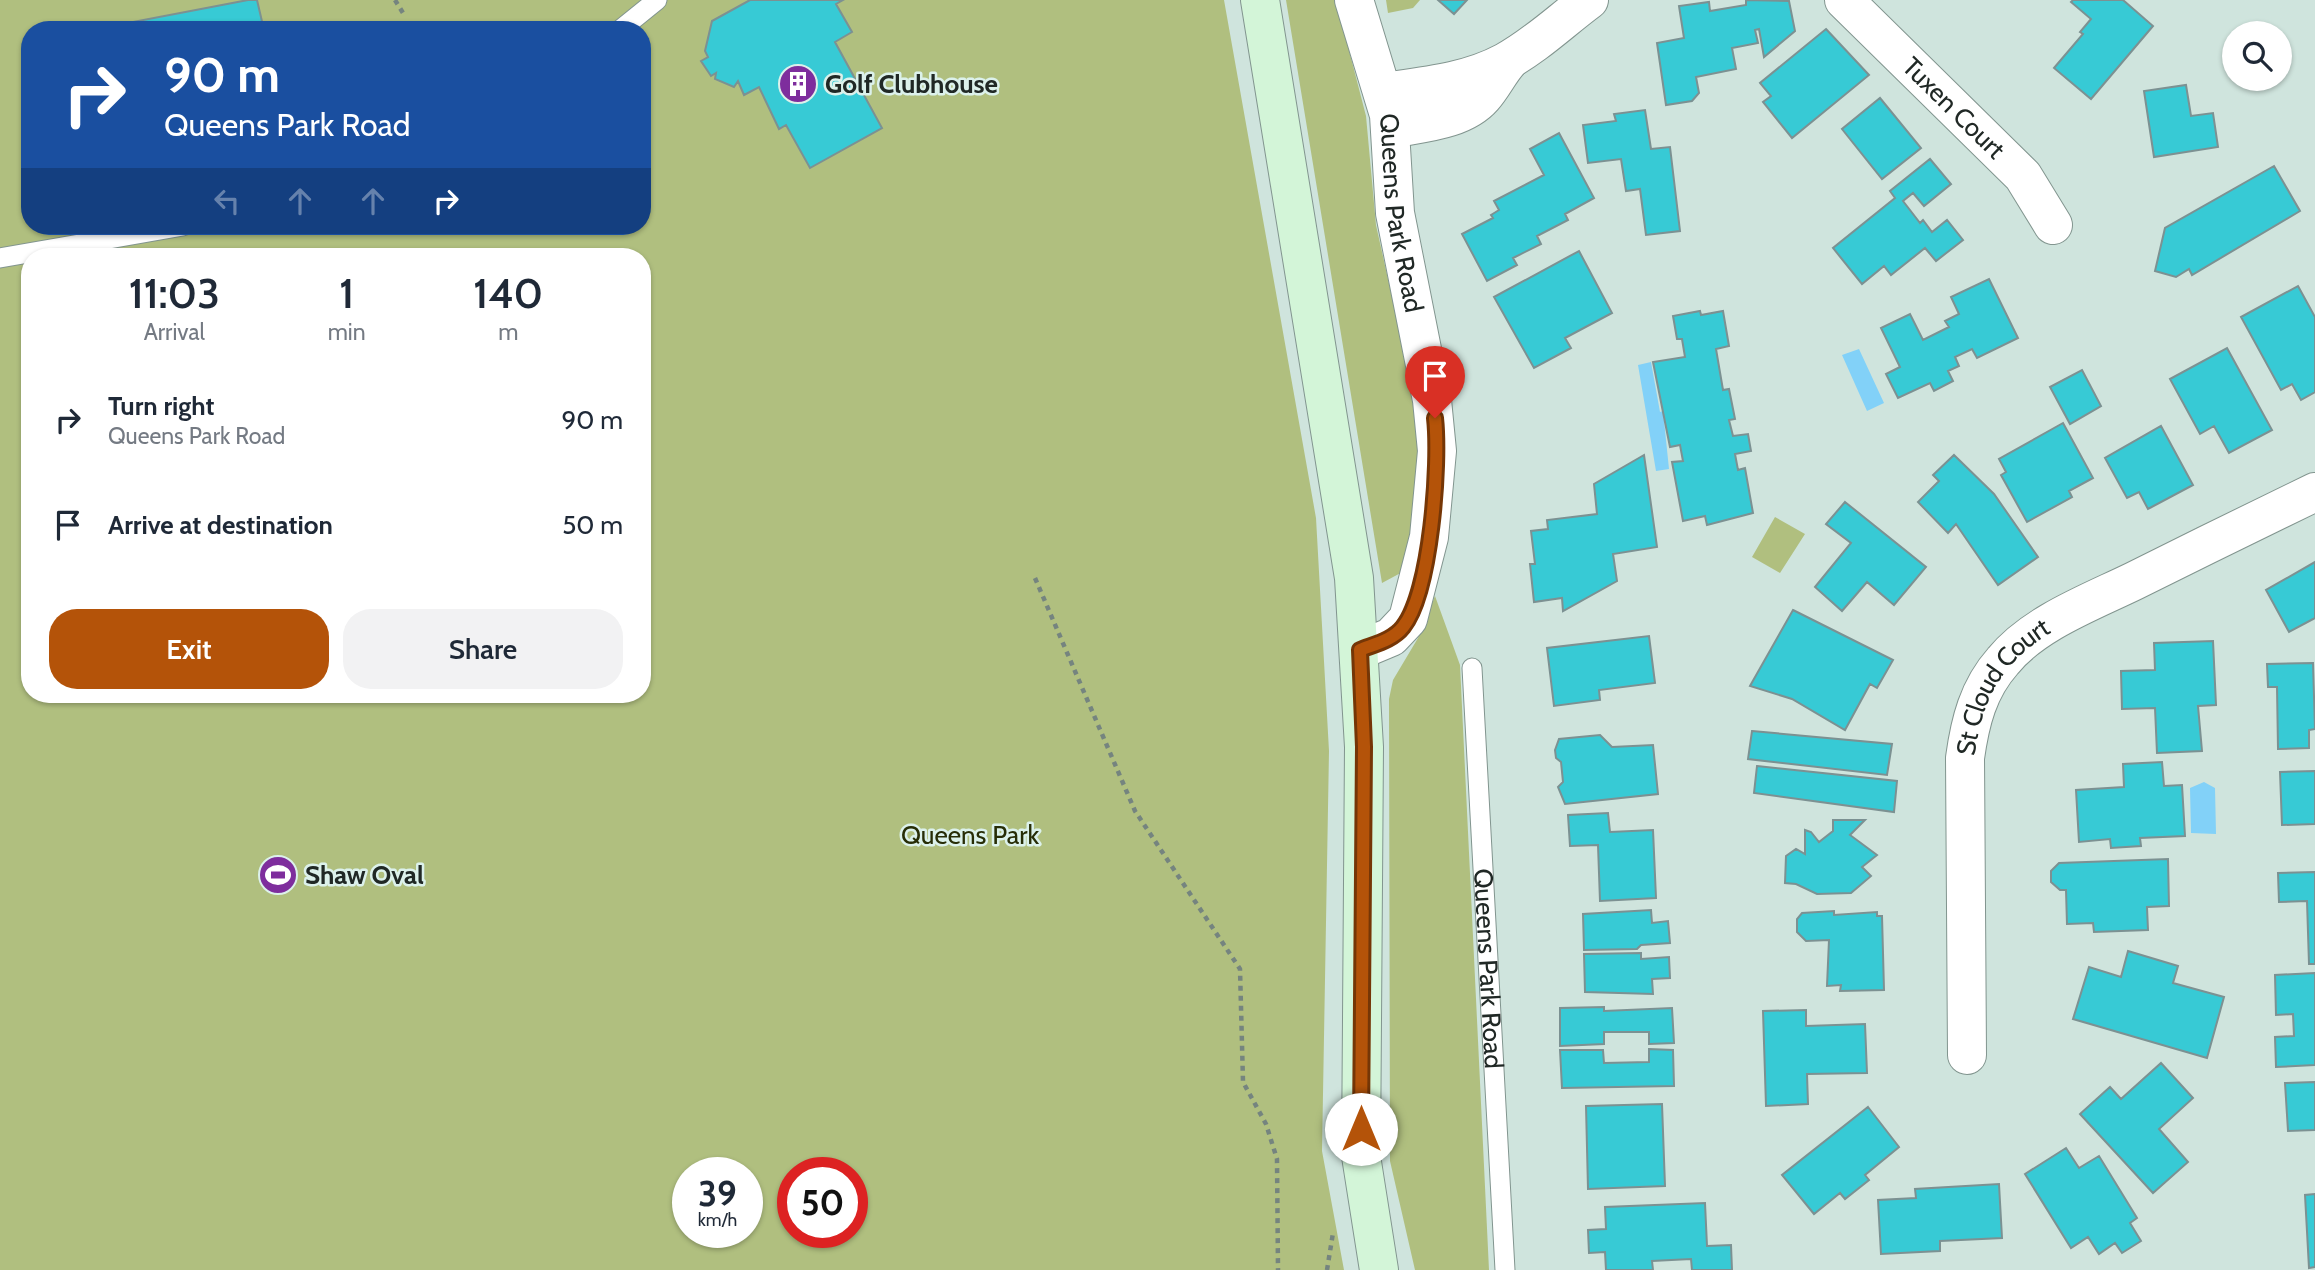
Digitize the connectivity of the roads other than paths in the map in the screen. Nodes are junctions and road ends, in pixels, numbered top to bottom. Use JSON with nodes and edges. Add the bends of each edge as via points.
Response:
{"nodes":[{"id":1,"x":657,"y":0,"type":"edge"},
{"id":2,"x":1260,"y":0,"type":"edge"},
{"id":3,"x":1354,"y":0,"type":"edge"},
{"id":4,"x":1589,"y":0,"type":"edge"},
{"id":5,"x":1844,"y":0,"type":"edge"},
{"id":6,"x":631,"y":21,"type":"edge"},
{"id":7,"x":1513,"y":58,"type":"junction"},
{"id":8,"x":1383,"y":92,"type":"junction"},
{"id":9,"x":1391,"y":129,"type":"junction"},
{"id":10,"x":2053,"y":225,"type":"dead end"},
{"id":11,"x":132,"y":235,"type":"edge"},
{"id":12,"x":57,"y":248,"type":"edge"},
{"id":13,"x":21,"y":254,"type":"edge"},
{"id":14,"x":0,"y":258,"type":"edge"},
{"id":15,"x":2315,"y":492,"type":"edge"},
{"id":16,"x":1360,"y":650,"type":"junction"},
{"id":17,"x":1472,"y":668,"type":"dead end"},
{"id":18,"x":1967,"y":1055,"type":"dead end"},
{"id":19,"x":1379,"y":1270,"type":"edge"},
{"id":20,"x":1505,"y":1270,"type":"edge"}],
"edges":[{"from":1,"to":6,"type":"lane"},
{"from":2,"to":16,"type":"main road","via":[[1346,515]]},
{"from":3,"to":8,"type":"street","name":"Queens Park Road"},
{"from":4,"to":7,"type":"street"},
{"from":5,"to":10,"type":"street","name":"Tuxen Court","via":[[2023,176]]},
{"from":7,"to":8,"type":"street","via":[[1460,79]]},
{"from":7,"to":9,"type":"street","via":[[1468,109]]},
{"from":8,"to":9,"type":"street","name":"Queens Park Road"},
{"from":9,"to":16,"type":"street","name":"Queens Park Road","via":[[1395,213],[1432,400],[1437,467],[1429,537],[1408,619],[1391,637]]},
{"from":11,"to":12,"type":"lane"},
{"from":13,"to":14,"type":"lane"},
{"from":15,"to":18,"type":"street","name":"St Cloud Court","via":[[2035,633],[2003,660],[1984,689],[1970,719],[1965,758]]},
{"from":16,"to":19,"type":"main road","via":[[1364,747],[1361,1156]]},
{"from":17,"to":20,"type":"lane","name":"Queens Park Road"}]}
